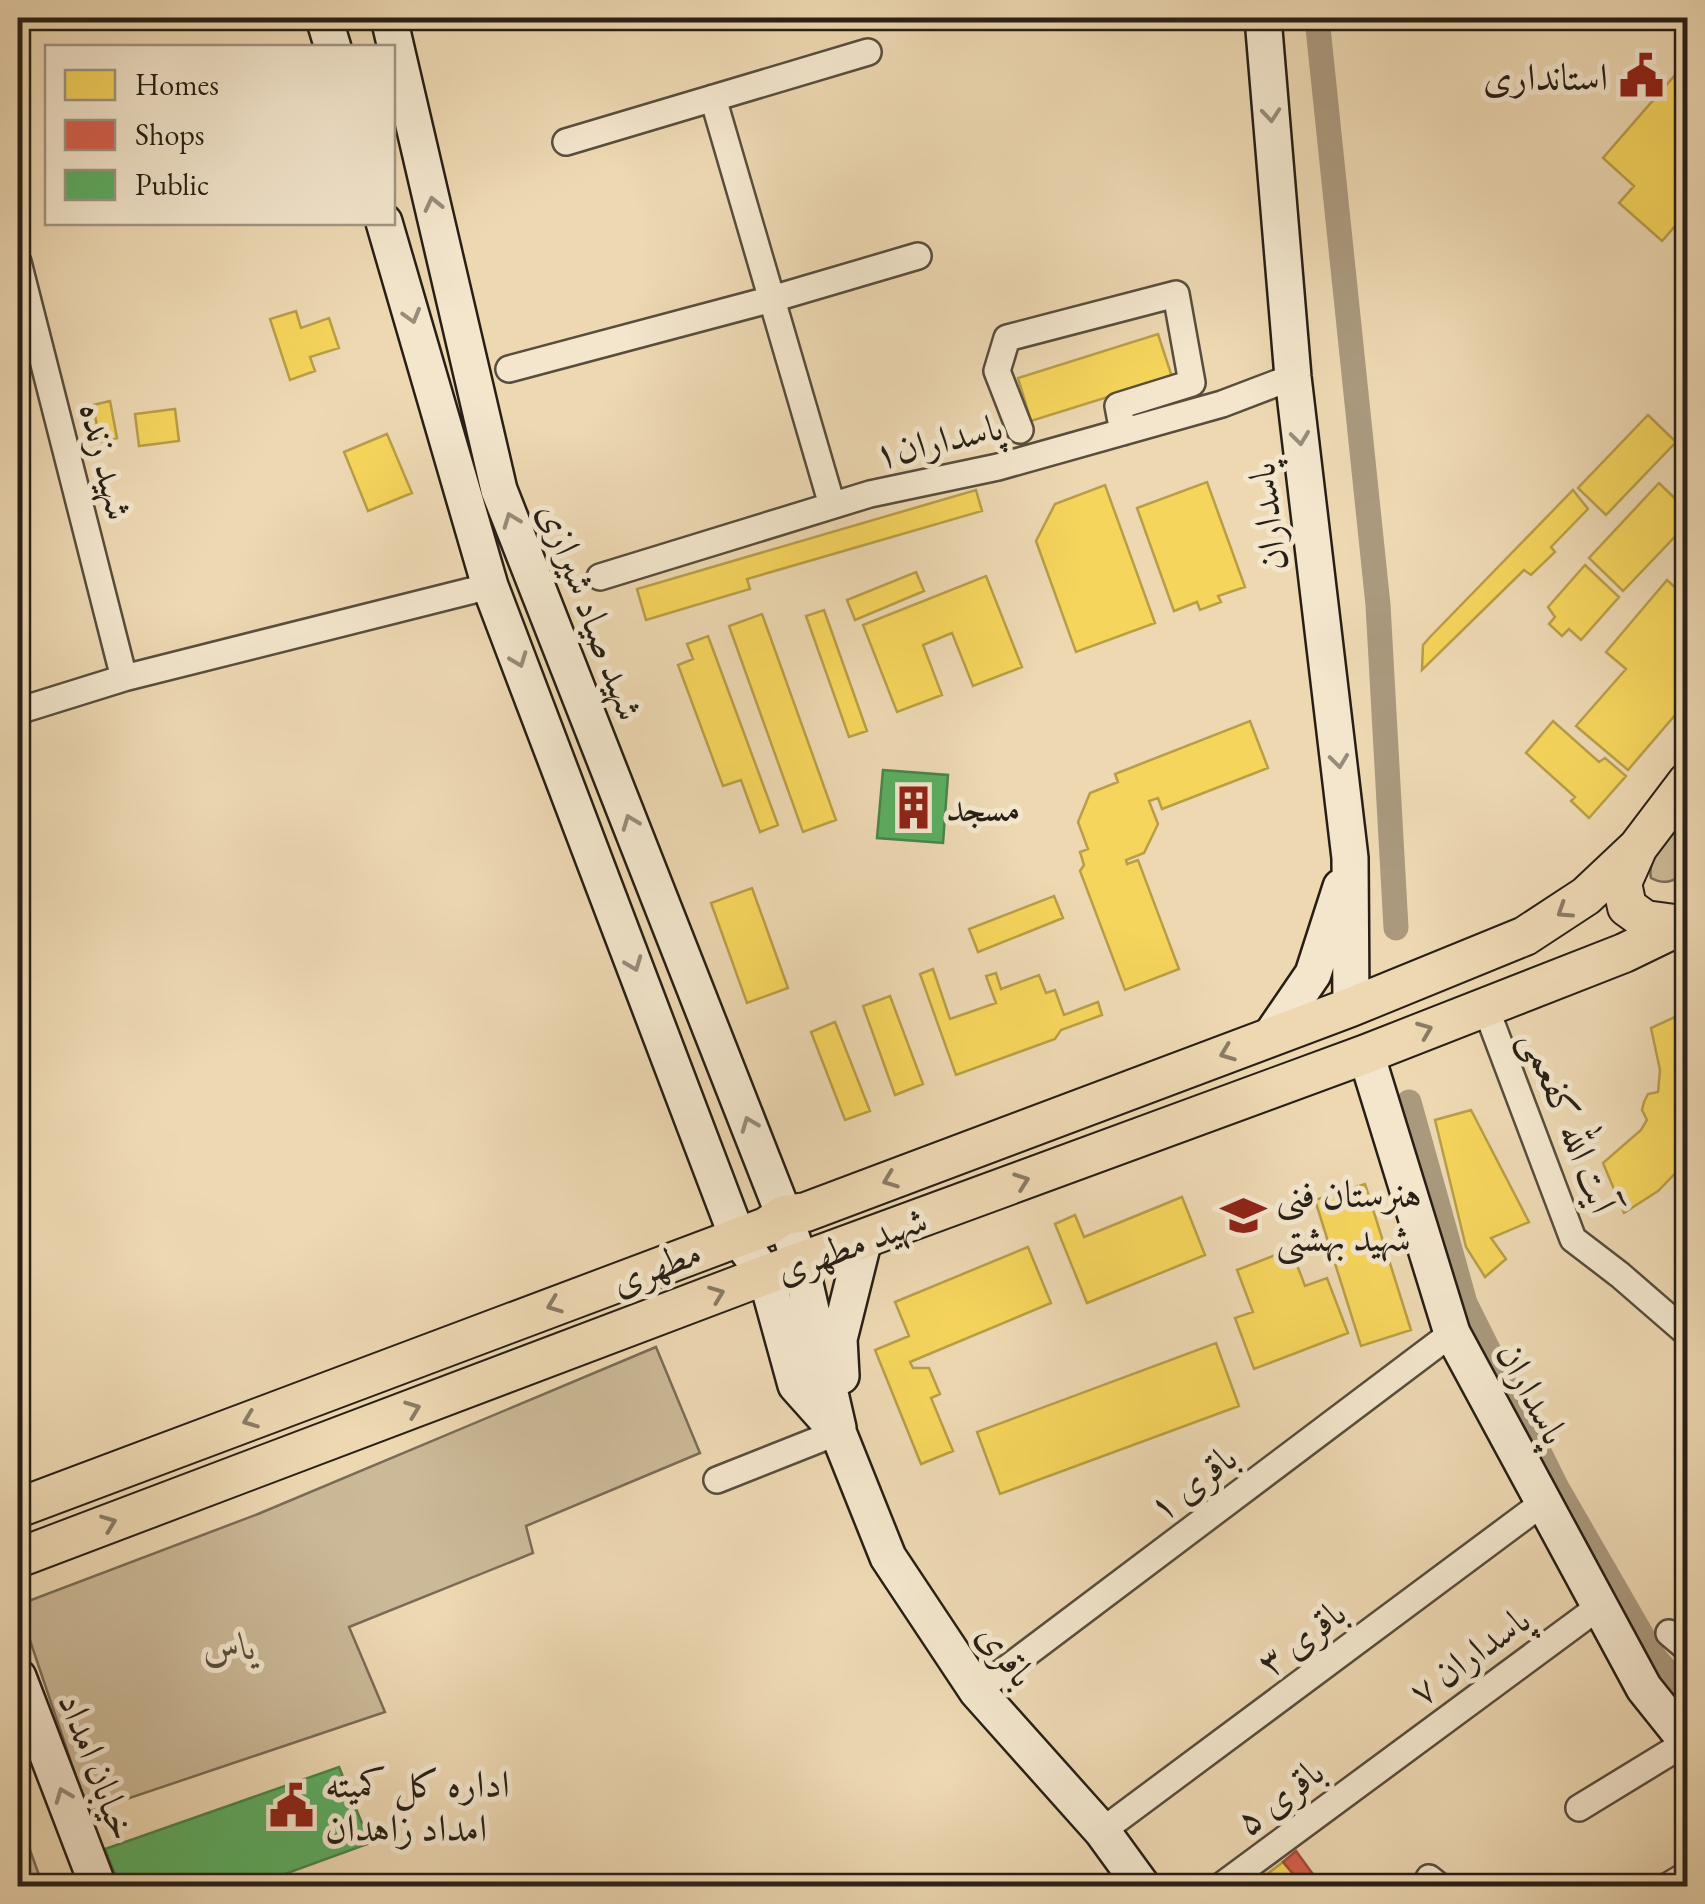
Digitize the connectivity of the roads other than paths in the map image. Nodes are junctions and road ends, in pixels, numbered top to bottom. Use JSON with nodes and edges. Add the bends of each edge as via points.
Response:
{"nodes":[{"id":1,"x":324,"y":18,"type":"edge"},
{"id":2,"x":389,"y":18,"type":"edge"},
{"id":3,"x":1264,"y":18,"type":"edge"},
{"id":4,"x":332,"y":45,"type":"edge"},
{"id":5,"x":868,"y":52,"type":"dead end"},
{"id":6,"x":713,"y":98,"type":"junction"},
{"id":7,"x":566,"y":142,"type":"dead end"},
{"id":8,"x":385,"y":225,"type":"edge"},
{"id":9,"x":918,"y":256,"type":"dead end"},
{"id":10,"x":18,"y":262,"type":"edge"},
{"id":11,"x":772,"y":299,"type":"junction"},
{"id":12,"x":509,"y":369,"type":"dead end"},
{"id":13,"x":1293,"y":376,"type":"junction"},
{"id":14,"x":1020,"y":430,"type":"dead end"},
{"id":15,"x":1123,"y":432,"type":"junction"},
{"id":16,"x":832,"y":505,"type":"junction"},
{"id":17,"x":600,"y":576,"type":"dead end"},
{"id":18,"x":490,"y":586,"type":"junction"},
{"id":19,"x":124,"y":678,"type":"junction"},
{"id":20,"x":18,"y":710,"type":"edge"},
{"id":21,"x":1688,"y":781,"type":"edge"},
{"id":22,"x":1638,"y":847,"type":"junction"},
{"id":23,"x":1350,"y":858,"type":"junction"},
{"id":24,"x":1685,"y":923,"type":"edge"},
{"id":25,"x":1485,"y":1006,"type":"junction"},
{"id":26,"x":1351,"y":1007,"type":"junction"},
{"id":27,"x":1270,"y":1038,"type":"junction"},
{"id":28,"x":1366,"y":1054,"type":"junction"},
{"id":29,"x":784,"y":1215,"type":"junction"},
{"id":30,"x":737,"y":1236,"type":"junction"},
{"id":31,"x":864,"y":1239,"type":"junction"},
{"id":32,"x":783,"y":1269,"type":"junction"},
{"id":33,"x":1452,"y":1333,"type":"junction"},
{"id":34,"x":1688,"y":1334,"type":"edge"},
{"id":35,"x":842,"y":1439,"type":"junction"},
{"id":36,"x":717,"y":1480,"type":"dead end"},
{"id":37,"x":1544,"y":1502,"type":"junction"},
{"id":38,"x":18,"y":1508,"type":"edge"},
{"id":39,"x":18,"y":1558,"type":"edge"},
{"id":40,"x":1600,"y":1606,"type":"junction"},
{"id":41,"x":18,"y":1676,"type":"edge"},
{"id":42,"x":977,"y":1691,"type":"junction"},
{"id":43,"x":1687,"y":1743,"type":"edge"},
{"id":44,"x":1382,"y":1765,"type":"joint"},
{"id":45,"x":1579,"y":1808,"type":"dead end"},
{"id":46,"x":1102,"y":1831,"type":"junction"},
{"id":47,"x":1688,"y":1874,"type":"edge"},
{"id":48,"x":98,"y":1886,"type":"edge"},
{"id":49,"x":1142,"y":1886,"type":"edge"},
{"id":50,"x":1221,"y":1886,"type":"edge"},
{"id":51,"x":1668,"y":1886,"type":"edge"}],
"edges":[{"from":1,"to":4,"type":"street"},
{"from":29,"to":2,"type":"street","name":"شهید صیاد شیرازی","one_way":true,"via":[[499,490]]},
{"from":3,"to":13,"type":"street","name":"پاسداران","one_way":true},
{"from":5,"to":6,"type":"street"},
{"from":6,"to":7,"type":"street"},
{"from":6,"to":11,"type":"street"},
{"from":8,"to":18,"type":"street","one_way":true},
{"from":9,"to":11,"type":"street"},
{"from":10,"to":19,"type":"street","name":"شهید زنده"},
{"from":11,"to":12,"type":"street"},
{"from":11,"to":16,"type":"street"},
{"from":13,"to":15,"type":"street","name":"پاسداران۱"},
{"from":13,"to":23,"type":"street","name":"پاسداران","one_way":true},
{"from":14,"to":15,"type":"street","via":[[998,372],[1007,338],[1176,294],[1192,383],[1118,406]]},
{"from":15,"to":16,"type":"street","name":"پاسداران۱"},
{"from":16,"to":17,"type":"street","name":"پاسداران۱"},
{"from":18,"to":19,"type":"street"},
{"from":18,"to":30,"type":"street","one_way":true},
{"from":19,"to":20,"type":"street"},
{"from":21,"to":22,"type":"main road"},
{"from":22,"to":24,"type":"main road","via":[[1622,882],[1626,907],[1644,920]]},
{"from":22,"to":26,"type":"main road","one_way":true,"via":[[1586,896],[1524,936]]},
{"from":23,"to":26,"type":"street","name":"پاسداران"},
{"from":23,"to":27,"type":"street","via":[[1313,974]]},
{"from":24,"to":25,"type":"main road","name":"شهید مطهری"},
{"from":28,"to":25,"type":"main road","name":"شهید مطهری","one_way":true},
{"from":25,"to":34,"type":"street","name":"آیت الله کفعمی","via":[[1572,1239]]},
{"from":26,"to":27,"type":"main road","name":"مطهری"},
{"from":26,"to":28,"type":"main road"},
{"from":27,"to":29,"type":"main road","name":"مطهری","one_way":true},
{"from":31,"to":28,"type":"main road","name":"شهید مطهری","one_way":true},
{"from":28,"to":33,"type":"street","name":"پاسداران"},
{"from":29,"to":30,"type":"main road","name":"مطهری"},
{"from":29,"to":32,"type":"street","name":"شهید صیاد شیرازی"},
{"from":30,"to":32,"type":"street"},
{"from":30,"to":38,"type":"main road","name":"مطهری","one_way":true},
{"from":31,"to":32,"type":"main road","name":"شهید مطهری"},
{"from":31,"to":35,"type":"street","via":[[838,1339]]},
{"from":32,"to":35,"type":"street","name":"شهید صیاد شیرازی","via":[[796,1385]]},
{"from":39,"to":32,"type":"main road","name":"شهید مطهری","one_way":true},
{"from":33,"to":37,"type":"street","name":"پاسداران"},
{"from":33,"to":42,"type":"street","name":"باقری ۱"},
{"from":35,"to":36,"type":"street"},
{"from":35,"to":42,"type":"street","name":"باقری","via":[[888,1557]]},
{"from":37,"to":40,"type":"street","name":"پاسداران"},
{"from":37,"to":46,"type":"street","name":"باقری ۳"},
{"from":40,"to":43,"type":"street","name":"پاسداران","via":[[1644,1688]]},
{"from":40,"to":44,"type":"street","name":"پاسداران ۷"},
{"from":48,"to":41,"type":"street","name":"خیابان امداد","one_way":true},
{"from":42,"to":46,"type":"street","name":"باقری"},
{"from":43,"to":45,"type":"street"},
{"from":44,"to":50,"type":"street","name":"باقری ۵"},
{"from":46,"to":49,"type":"street","name":"باقری"},
{"from":47,"to":51,"type":"street"}]}
